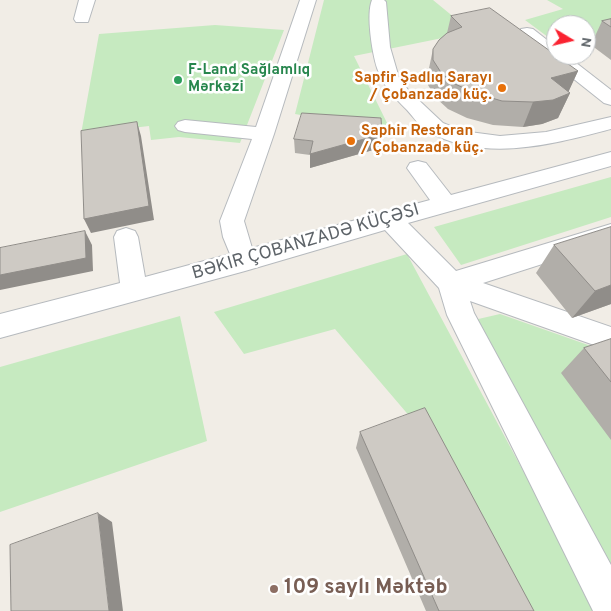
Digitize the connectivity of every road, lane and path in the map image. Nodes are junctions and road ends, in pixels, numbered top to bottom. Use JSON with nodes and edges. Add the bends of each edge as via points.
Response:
{"nodes":[{"id":1,"x":87,"y":0,"type":"edge"},
{"id":2,"x":308,"y":0,"type":"edge"},
{"id":3,"x":378,"y":2,"type":"dead end"},
{"id":4,"x":82,"y":18,"type":"dead end"},
{"id":5,"x":527,"y":34,"type":"edge"},
{"id":6,"x":611,"y":100,"type":"edge"},
{"id":7,"x":611,"y":123,"type":"edge"},
{"id":8,"x":184,"y":126,"type":"dead end"},
{"id":9,"x":264,"y":134,"type":"junction"},
{"id":10,"x":611,"y":159,"type":"edge"},
{"id":11,"x":418,"y":168,"type":"dead end"},
{"id":12,"x":446,"y":204,"type":"junction"},
{"id":13,"x":389,"y":219,"type":"junction"},
{"id":14,"x":611,"y":233,"type":"edge"},
{"id":15,"x":126,"y":237,"type":"dead end"},
{"id":16,"x":245,"y":261,"type":"junction"},
{"id":17,"x":451,"y":283,"type":"junction"},
{"id":18,"x":134,"y":291,"type":"junction"},
{"id":19,"x":0,"y":326,"type":"edge"},
{"id":20,"x":611,"y":339,"type":"edge"},
{"id":21,"x":611,"y":606,"type":"edge"}],
"edges":[{"from":1,"to":4,"type":"street"},
{"from":2,"to":9,"type":"street"},
{"from":3,"to":7,"type":"street","via":[[379,41],[388,75],[401,94],[434,126],[452,134],[508,143]]},
{"from":5,"to":6,"type":"street"},
{"from":8,"to":9,"type":"street"},
{"from":9,"to":16,"type":"street","via":[[232,221]]},
{"from":10,"to":12,"type":"street","name":"BƏKIR ÇOBANZADƏ KÜÇƏSI"},
{"from":11,"to":12,"type":"street"},
{"from":12,"to":13,"type":"street","name":"BƏKIR ÇOBANZADƏ KÜÇƏSI"},
{"from":13,"to":16,"type":"street","name":"BƏKIR ÇOBANZADƏ KÜÇƏSI"},
{"from":13,"to":17,"type":"street"},
{"from":14,"to":17,"type":"street"},
{"from":15,"to":18,"type":"street"},
{"from":16,"to":18,"type":"street","name":"BƏKIR ÇOBANZADƏ KÜÇƏSI"},
{"from":17,"to":20,"type":"street"},
{"from":17,"to":21,"type":"street","via":[[461,315]]},
{"from":18,"to":19,"type":"street","name":"BƏKIR ÇOBANZADƏ KÜÇƏSI"}]}
